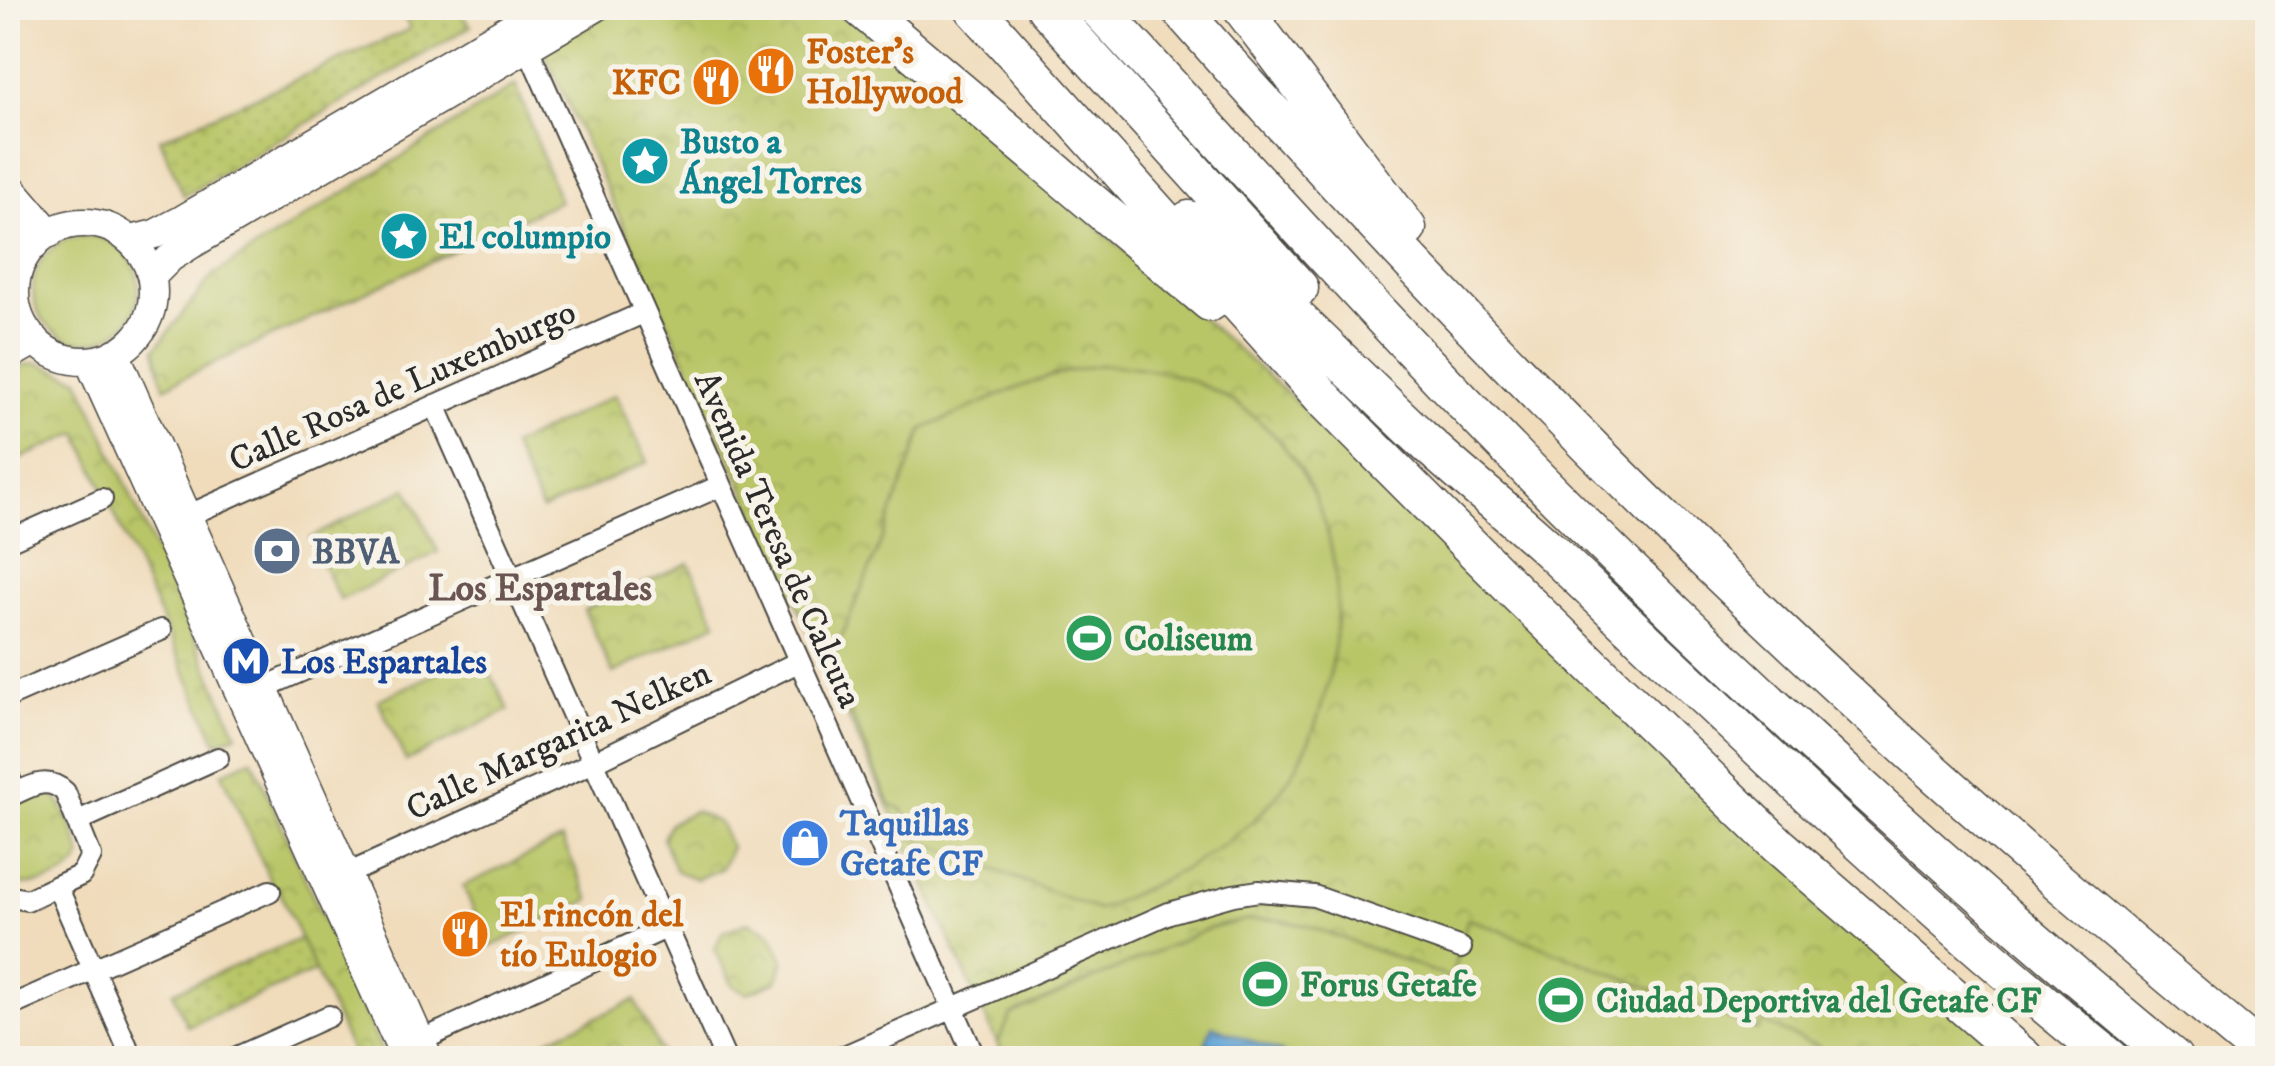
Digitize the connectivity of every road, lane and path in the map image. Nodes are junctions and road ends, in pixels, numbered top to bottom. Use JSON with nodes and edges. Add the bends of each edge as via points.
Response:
{"nodes":[{"id":1,"x":595,"y":8,"type":"edge"},
{"id":2,"x":860,"y":8,"type":"edge"},
{"id":3,"x":974,"y":8,"type":"edge"},
{"id":4,"x":1098,"y":8,"type":"edge"},
{"id":5,"x":1179,"y":8,"type":"edge"},
{"id":6,"x":1242,"y":8,"type":"edge"},
{"id":7,"x":531,"y":10,"type":"edge"},
{"id":8,"x":1053,"y":15,"type":"edge"},
{"id":9,"x":527,"y":46,"type":"junction"},
{"id":10,"x":1076,"y":125,"type":"junction"},
{"id":11,"x":8,"y":184,"type":"edge"},
{"id":12,"x":8,"y":216,"type":"edge"},
{"id":13,"x":42,"y":239,"type":"junction"},
{"id":14,"x":131,"y":240,"type":"junction"},
{"id":15,"x":152,"y":276,"type":"junction"},
{"id":16,"x":643,"y":313,"type":"junction"},
{"id":17,"x":13,"y":316,"type":"edge"},
{"id":18,"x":36,"y":340,"type":"junction"},
{"id":19,"x":8,"y":356,"type":"edge"},
{"id":20,"x":102,"y":357,"type":"junction"},
{"id":21,"x":1327,"y":402,"type":"junction"},
{"id":22,"x":435,"y":405,"type":"junction"},
{"id":23,"x":1549,"y":405,"type":"junction"},
{"id":24,"x":720,"y":486,"type":"junction"},
{"id":25,"x":102,"y":500,"type":"dead end"},
{"id":26,"x":187,"y":516,"type":"junction"},
{"id":27,"x":8,"y":541,"type":"edge"},
{"id":28,"x":1550,"y":551,"type":"junction"},
{"id":29,"x":510,"y":578,"type":"junction"},
{"id":30,"x":160,"y":630,"type":"dead end"},
{"id":31,"x":798,"y":662,"type":"junction"},
{"id":32,"x":263,"y":688,"type":"junction"},
{"id":33,"x":8,"y":697,"type":"edge"},
{"id":34,"x":218,"y":758,"type":"dead end"},
{"id":35,"x":592,"y":762,"type":"junction"},
{"id":36,"x":10,"y":789,"type":"edge"},
{"id":37,"x":78,"y":821,"type":"junction"},
{"id":38,"x":345,"y":875,"type":"junction"},
{"id":39,"x":56,"y":886,"type":"junction"},
{"id":40,"x":270,"y":891,"type":"dead end"},
{"id":41,"x":8,"y":896,"type":"edge"},
{"id":42,"x":666,"y":928,"type":"junction"},
{"id":43,"x":1461,"y":948,"type":"dead end"},
{"id":44,"x":94,"y":969,"type":"junction"},
{"id":45,"x":8,"y":1007,"type":"edge"},
{"id":46,"x":953,"y":1009,"type":"junction"},
{"id":47,"x":329,"y":1016,"type":"dead end"},
{"id":48,"x":417,"y":1053,"type":"edge"},
{"id":49,"x":132,"y":1058,"type":"edge"},
{"id":50,"x":236,"y":1058,"type":"edge"},
{"id":51,"x":724,"y":1058,"type":"edge"},
{"id":52,"x":840,"y":1058,"type":"edge"},
{"id":53,"x":975,"y":1058,"type":"edge"},
{"id":54,"x":2024,"y":1058,"type":"edge"},
{"id":55,"x":2110,"y":1058,"type":"edge"},
{"id":56,"x":2173,"y":1058,"type":"edge"},
{"id":57,"x":2268,"y":1058,"type":"edge"}],
"edges":[{"from":1,"to":9,"type":"street"},
{"from":2,"to":21,"type":"highway"},
{"from":3,"to":10,"type":"highway"},
{"from":4,"to":56,"type":"highway","via":[[1391,328],[1573,514],[1832,763]]},
{"from":5,"to":23,"type":"highway"},
{"from":6,"to":23,"type":"highway","via":[[1442,275]]},
{"from":7,"to":14,"type":"street","via":[[178,222]]},
{"from":8,"to":28,"type":"highway","via":[[1364,359]]},
{"from":9,"to":15,"type":"street","via":[[181,251]]},
{"from":9,"to":16,"type":"street","name":"Avenida Teresa de Calcuta"},
{"from":10,"to":21,"type":"highway"},
{"from":10,"to":28,"type":"highway","via":[[1253,274],[1423,440]]},
{"from":11,"to":13,"type":"street"},
{"from":12,"to":13,"type":"street"},
{"from":13,"to":14,"type":"street","via":[[75,223],[99,224]]},
{"from":13,"to":17,"type":"street","via":[[22,263]]},
{"from":14,"to":15,"type":"street"},
{"from":15,"to":20,"type":"street","via":[[152,312],[132,344]]},
{"from":16,"to":22,"type":"street","name":"Calle Rosa de Luxemburgo"},
{"from":16,"to":24,"type":"street","name":"Avenida Teresa de Calcuta"},
{"from":17,"to":18,"type":"street"},
{"from":18,"to":19,"type":"street"},
{"from":18,"to":20,"type":"street","via":[[73,362]]},
{"from":20,"to":26,"type":"street"},
{"from":20,"to":48,"type":"street"},
{"from":21,"to":54,"type":"highway","via":[[1778,846]]},
{"from":22,"to":26,"type":"street","name":"Calle Rosa de Luxemburgo"},
{"from":22,"to":29,"type":"street"},
{"from":23,"to":57,"type":"highway","via":[[1881,725]]},
{"from":24,"to":29,"type":"street"},
{"from":24,"to":31,"type":"street","name":"Avenida Teresa de Calcuta"},
{"from":25,"to":27,"type":"street"},
{"from":26,"to":32,"type":"street"},
{"from":28,"to":55,"type":"highway","via":[[1816,802]]},
{"from":29,"to":32,"type":"street"},
{"from":29,"to":35,"type":"street"},
{"from":30,"to":33,"type":"street"},
{"from":31,"to":35,"type":"street","name":"Calle Margarita Nelken"},
{"from":31,"to":46,"type":"street","name":"Avenida Teresa de Calcuta"},
{"from":32,"to":38,"type":"street"},
{"from":34,"to":37,"type":"street"},
{"from":35,"to":38,"type":"street","name":"Calle Margarita Nelken"},
{"from":35,"to":42,"type":"street"},
{"from":36,"to":37,"type":"street","via":[[58,786]]},
{"from":37,"to":39,"type":"street","via":[[89,863]]},
{"from":38,"to":48,"type":"street"},
{"from":39,"to":41,"type":"street","via":[[26,900]]},
{"from":39,"to":44,"type":"street"},
{"from":40,"to":44,"type":"street"},
{"from":42,"to":48,"type":"street"},
{"from":42,"to":51,"type":"street"},
{"from":43,"to":46,"type":"street","via":[[1314,896],[1258,890],[1169,914]]},
{"from":44,"to":45,"type":"street"},
{"from":44,"to":49,"type":"street"},
{"from":46,"to":52,"type":"street"},
{"from":46,"to":53,"type":"street","name":"Avenida Teresa de Calcuta"},
{"from":47,"to":50,"type":"street"}]}
